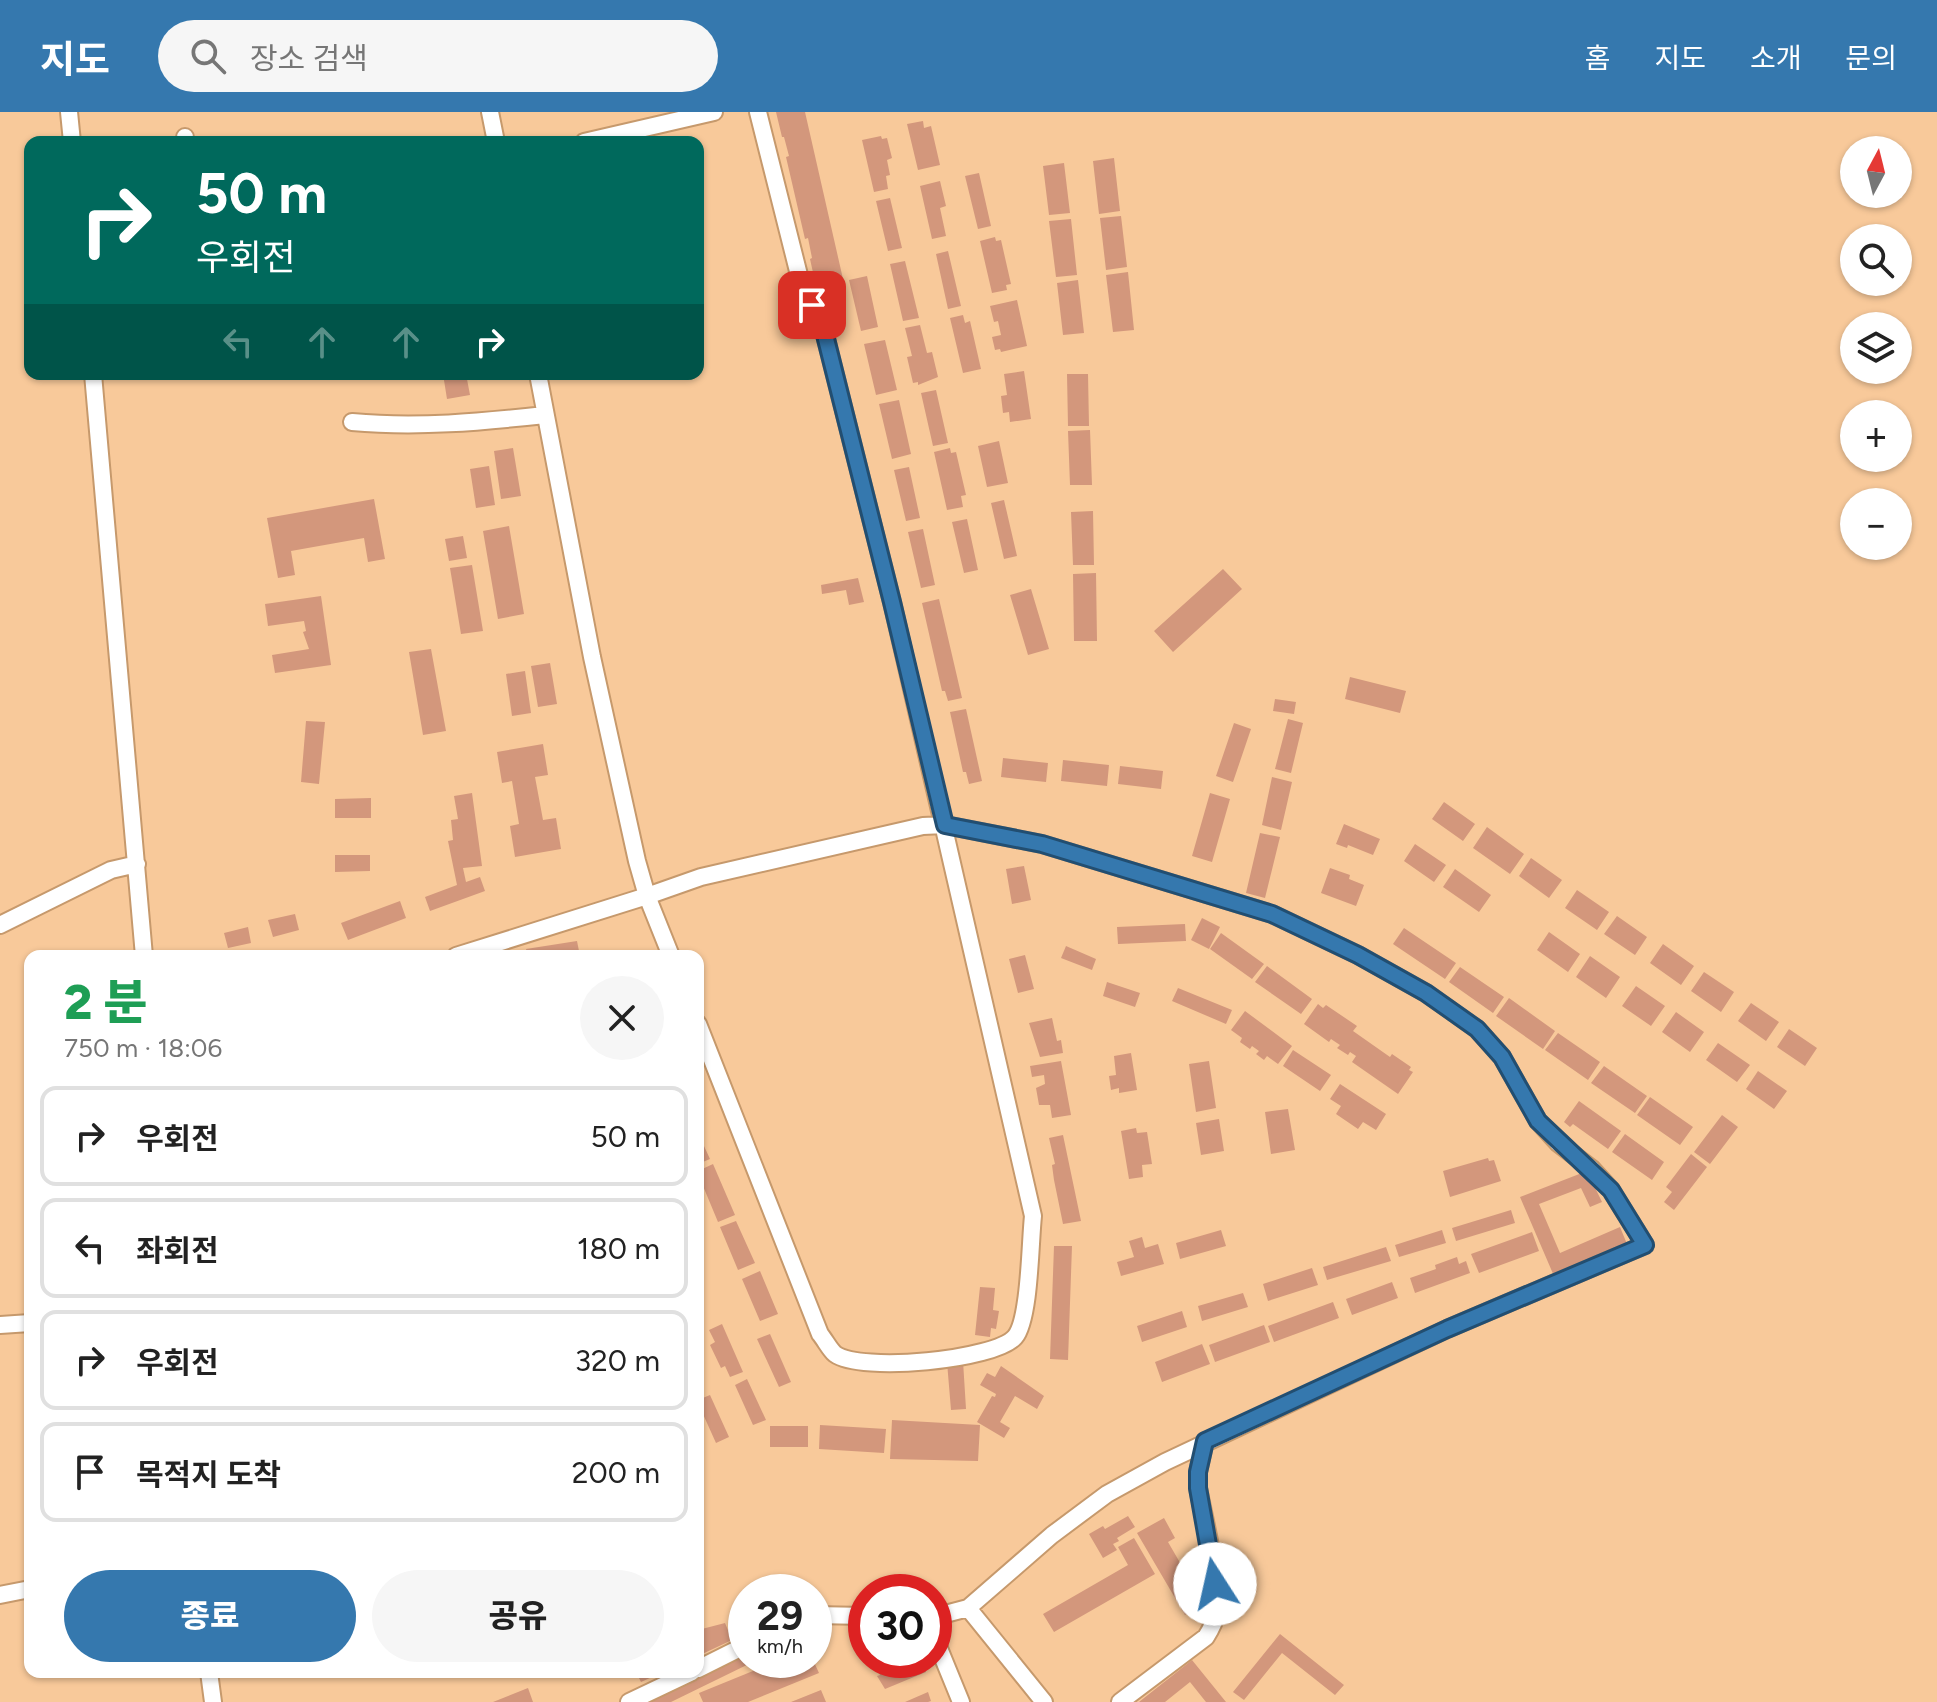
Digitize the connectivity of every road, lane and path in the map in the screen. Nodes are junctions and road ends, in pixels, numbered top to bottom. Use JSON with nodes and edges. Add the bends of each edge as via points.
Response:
{"nodes":[{"id":1,"x":69,"y":112,"type":"edge"},
{"id":2,"x":490,"y":112,"type":"edge"},
{"id":3,"x":714,"y":112,"type":"edge"},
{"id":4,"x":758,"y":112,"type":"edge"},
{"id":5,"x":71,"y":136,"type":"edge"},
{"id":6,"x":495,"y":136,"type":"edge"},
{"id":7,"x":610,"y":136,"type":"edge"},
{"id":8,"x":94,"y":380,"type":"edge"},
{"id":9,"x":539,"y":380,"type":"edge"},
{"id":10,"x":545,"y":415,"type":"junction"},
{"id":11,"x":352,"y":422,"type":"dead end"},
{"id":12,"x":945,"y":825,"type":"junction"},
{"id":13,"x":137,"y":864,"type":"junction"},
{"id":14,"x":647,"y":896,"type":"junction"},
{"id":15,"x":0,"y":925,"type":"edge"},
{"id":16,"x":144,"y":950,"type":"edge"},
{"id":17,"x":475,"y":950,"type":"edge"},
{"id":18,"x":669,"y":950,"type":"edge"},
{"id":19,"x":704,"y":1039,"type":"edge"},
{"id":20,"x":24,"y":1323,"type":"edge"},
{"id":21,"x":0,"y":1325,"type":"edge"},
{"id":22,"x":1205,"y":1441,"type":"junction"},
{"id":23,"x":24,"y":1590,"type":"edge"},
{"id":24,"x":0,"y":1595,"type":"edge"},
{"id":25,"x":968,"y":1608,"type":"junction"},
{"id":26,"x":952,"y":1612,"type":"edge"},
{"id":27,"x":728,"y":1654,"type":"edge"},
{"id":28,"x":704,"y":1666,"type":"edge"},
{"id":29,"x":210,"y":1678,"type":"edge"},
{"id":30,"x":679,"y":1678,"type":"edge"},
{"id":31,"x":951,"y":1678,"type":"edge"},
{"id":32,"x":213,"y":1702,"type":"edge"},
{"id":33,"x":629,"y":1702,"type":"edge"},
{"id":34,"x":961,"y":1702,"type":"edge"},
{"id":35,"x":1044,"y":1702,"type":"edge"},
{"id":36,"x":1120,"y":1702,"type":"edge"}],
"edges":[{"from":1,"to":5,"type":"street"},
{"from":2,"to":6,"type":"street"},
{"from":3,"to":7,"type":"street"},
{"from":4,"to":12,"type":"street","via":[[803,291],[821,319]]},
{"from":8,"to":13,"type":"street"},
{"from":9,"to":10,"type":"street"},
{"from":10,"to":11,"type":"street","via":[[476,423]]},
{"from":10,"to":14,"type":"street","via":[[592,657]]},
{"from":12,"to":14,"type":"street","via":[[701,877]]},
{"from":12,"to":19,"type":"street","via":[[1033,1216],[1024,1317],[1007,1344],[974,1355],[883,1363],[835,1354],[820,1334]]},
{"from":12,"to":22,"type":"street","via":[[1042,844],[1272,914],[1426,993],[1477,1029],[1502,1057],[1538,1121],[1611,1190],[1645,1245]]},
{"from":13,"to":15,"type":"street","via":[[111,870]]},
{"from":13,"to":16,"type":"street"},
{"from":14,"to":17,"type":"street"},
{"from":14,"to":18,"type":"street"},
{"from":20,"to":21,"type":"street"},
{"from":22,"to":25,"type":"street","via":[[1107,1494]]},
{"from":22,"to":36,"type":"street","via":[[1198,1488],[1215,1584],[1214,1623],[1206,1637]]},
{"from":23,"to":24,"type":"street"},
{"from":25,"to":26,"type":"street"},
{"from":25,"to":35,"type":"street"},
{"from":27,"to":28,"type":"street"},
{"from":29,"to":32,"type":"street"},
{"from":30,"to":33,"type":"street"},
{"from":31,"to":34,"type":"street"}]}
